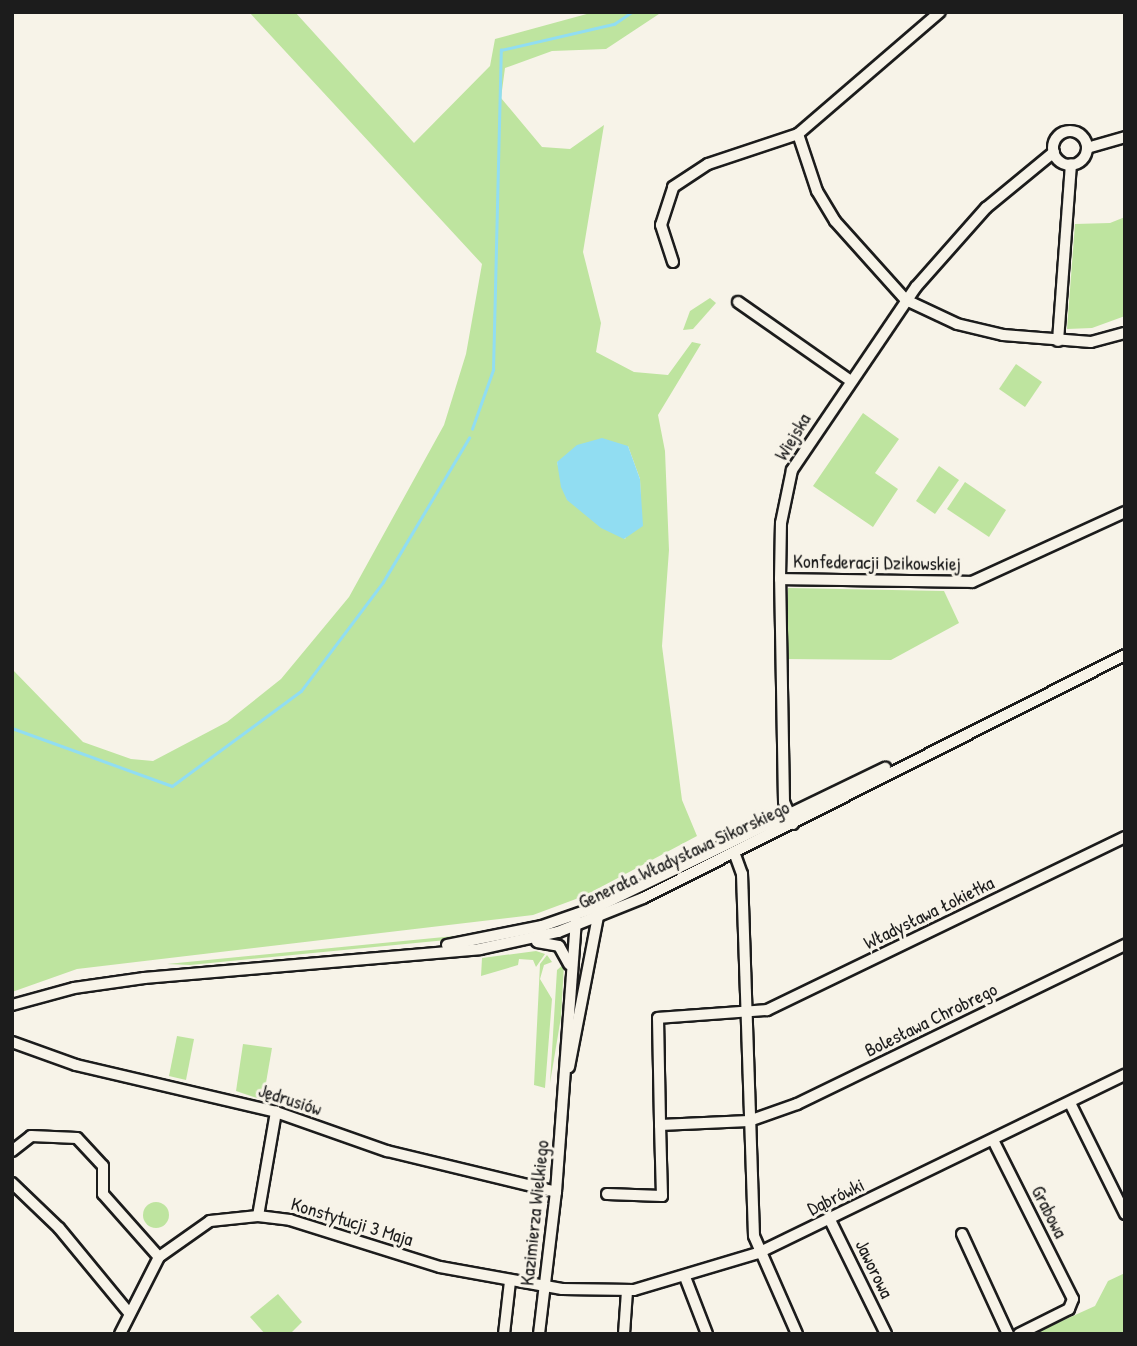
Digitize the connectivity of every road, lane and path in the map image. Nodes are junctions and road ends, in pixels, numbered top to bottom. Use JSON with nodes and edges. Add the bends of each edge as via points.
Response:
{"nodes":[{"id":1,"x":940,"y":12,"type":"edge"},
{"id":2,"x":798,"y":134,"type":"junction"},
{"id":3,"x":1125,"y":137,"type":"edge"},
{"id":4,"x":1086,"y":146,"type":"junction"},
{"id":5,"x":1054,"y":152,"type":"junction"},
{"id":6,"x":1071,"y":164,"type":"junction"},
{"id":7,"x":673,"y":262,"type":"dead end"},
{"id":8,"x":906,"y":300,"type":"junction"},
{"id":9,"x":738,"y":302,"type":"dead end"},
{"id":10,"x":1125,"y":333,"type":"edge"},
{"id":11,"x":1058,"y":341,"type":"junction"},
{"id":12,"x":850,"y":381,"type":"junction"},
{"id":13,"x":1125,"y":512,"type":"edge"},
{"id":14,"x":780,"y":579,"type":"junction"},
{"id":15,"x":1125,"y":655,"type":"edge"},
{"id":16,"x":791,"y":819,"type":"junction"},
{"id":17,"x":1125,"y":837,"type":"edge"},
{"id":18,"x":734,"y":852,"type":"junction"},
{"id":19,"x":598,"y":917,"type":"junction"},
{"id":20,"x":578,"y":920,"type":"junction"},
{"id":21,"x":505,"y":945,"type":"junction"},
{"id":22,"x":1125,"y":945,"type":"edge"},
{"id":23,"x":417,"y":951,"type":"junction"},
{"id":24,"x":586,"y":958,"type":"junction"},
{"id":25,"x":570,"y":976,"type":"junction"},
{"id":26,"x":12,"y":1005,"type":"edge"},
{"id":27,"x":746,"y":1016,"type":"junction"},
{"id":28,"x":12,"y":1042,"type":"edge"},
{"id":29,"x":1125,"y":1075,"type":"edge"},
{"id":30,"x":563,"y":1095,"type":"junction"},
{"id":31,"x":1070,"y":1103,"type":"junction"},
{"id":32,"x":276,"y":1112,"type":"junction"},
{"id":33,"x":750,"y":1121,"type":"junction"},
{"id":34,"x":660,"y":1125,"type":"junction"},
{"id":35,"x":993,"y":1140,"type":"junction"},
{"id":36,"x":12,"y":1152,"type":"edge"},
{"id":37,"x":12,"y":1182,"type":"edge"},
{"id":38,"x":556,"y":1192,"type":"junction"},
{"id":39,"x":607,"y":1194,"type":"dead end"},
{"id":40,"x":1125,"y":1214,"type":"edge"},
{"id":41,"x":258,"y":1216,"type":"junction"},
{"id":42,"x":830,"y":1220,"type":"junction"},
{"id":43,"x":962,"y":1234,"type":"dead end"},
{"id":44,"x":758,"y":1253,"type":"junction"},
{"id":45,"x":159,"y":1257,"type":"junction"},
{"id":46,"x":685,"y":1276,"type":"junction"},
{"id":47,"x":510,"y":1281,"type":"junction"},
{"id":48,"x":545,"y":1287,"type":"junction"},
{"id":49,"x":627,"y":1291,"type":"junction"},
{"id":50,"x":130,"y":1313,"type":"junction"},
{"id":51,"x":120,"y":1334,"type":"edge"},
{"id":52,"x":504,"y":1334,"type":"edge"},
{"id":53,"x":539,"y":1334,"type":"edge"},
{"id":54,"x":624,"y":1334,"type":"edge"},
{"id":55,"x":707,"y":1334,"type":"edge"},
{"id":56,"x":797,"y":1334,"type":"edge"},
{"id":57,"x":886,"y":1334,"type":"edge"},
{"id":58,"x":1008,"y":1334,"type":"edge"},
{"id":59,"x":1019,"y":1334,"type":"edge"}],
"edges":[{"from":1,"to":2,"type":"street"},
{"from":2,"to":7,"type":"street","via":[[708,164],[673,187],[661,225]]},
{"from":2,"to":8,"type":"street","via":[[817,191],[835,221]]},
{"from":3,"to":4,"type":"street"},
{"from":4,"to":5,"type":"street","via":[[1077,132],[1067,131],[1057,136]]},
{"from":4,"to":6,"type":"street","via":[[1080,161]]},
{"from":5,"to":6,"type":"street"},
{"from":5,"to":8,"type":"street","name":"Wiejska","via":[[986,208]]},
{"from":6,"to":11,"type":"street"},
{"from":8,"to":11,"type":"street","via":[[973,329]]},
{"from":8,"to":12,"type":"street","name":"Wiejska"},
{"from":9,"to":12,"type":"street"},
{"from":10,"to":11,"type":"street","via":[[1091,342]]},
{"from":12,"to":14,"type":"street","name":"Wiejska","via":[[793,470],[781,523]]},
{"from":13,"to":14,"type":"street","name":"Konfederacji Dzikowskiej","via":[[972,582]]},
{"from":14,"to":16,"type":"street","name":"Wiejska"},
{"from":15,"to":16,"type":"street","name":"Generała Władysława Sikorskiego"},
{"from":16,"to":18,"type":"street","name":"Generała Władysława Sikorskiego"},
{"from":16,"to":20,"type":"street","name":"Generała Władysława Sikorskiego"},
{"from":17,"to":27,"type":"street","name":"Władysława Łokietka"},
{"from":18,"to":19,"type":"street","name":"Generała Władysława Sikorskiego"},
{"from":18,"to":27,"type":"street","via":[[742,874]]},
{"from":19,"to":20,"type":"street","name":"Generała Władysława Sikorskiego"},
{"from":19,"to":24,"type":"street","name":"Kazimierza Wielkiego"},
{"from":20,"to":21,"type":"street","name":"Generała Władysława Sikorskiego"},
{"from":20,"to":23,"type":"street","name":"Generała Władysława Sikorskiego"},
{"from":20,"to":24,"type":"street"},
{"from":20,"to":25,"type":"street","name":"Kazimierza Wielkiego"},
{"from":21,"to":23,"type":"street","name":"Generała Władysława Sikorskiego"},
{"from":21,"to":25,"type":"street","name":"Kazimierza Wielkiego","via":[[549,941],[567,955]]},
{"from":22,"to":33,"type":"street","name":"Bolesława Chrobrego","via":[[797,1104]]},
{"from":23,"to":26,"type":"street","name":"Generała Władysława Sikorskiego","via":[[144,978]]},
{"from":24,"to":30,"type":"street","name":"Kazimierza Wielkiego"},
{"from":25,"to":30,"type":"street","name":"Kazimierza Wielkiego"},
{"from":27,"to":33,"type":"street"},
{"from":27,"to":34,"type":"street","via":[[658,1018]]},
{"from":28,"to":32,"type":"street","name":"Jędrusiów","via":[[76,1065]]},
{"from":29,"to":31,"type":"street","name":"Dąbrówki"},
{"from":30,"to":38,"type":"street","name":"Kazimierza Wielkiego"},
{"from":31,"to":35,"type":"street","name":"Dąbrówki"},
{"from":31,"to":40,"type":"street"},
{"from":32,"to":38,"type":"street","name":"Jędrusiów","via":[[387,1151]]},
{"from":32,"to":41,"type":"street"},
{"from":33,"to":34,"type":"street","name":"Bolesława Chrobrego"},
{"from":33,"to":44,"type":"street"},
{"from":34,"to":39,"type":"street","via":[[662,1196]]},
{"from":35,"to":42,"type":"street","name":"Dąbrówki"},
{"from":35,"to":59,"type":"street","name":"Grabowa","via":[[1073,1299],[1069,1309]]},
{"from":36,"to":45,"type":"street","via":[[31,1136],[77,1138],[103,1166],[103,1194]]},
{"from":37,"to":50,"type":"street","via":[[59,1228]]},
{"from":38,"to":48,"type":"street","name":"Kazimierza Wielkiego"},
{"from":41,"to":45,"type":"street","name":"Konstytucji 3 Maja","via":[[201,1225]]},
{"from":41,"to":47,"type":"street","name":"Konstytucji 3 Maja","via":[[310,1225],[440,1267]]},
{"from":42,"to":44,"type":"street","name":"Dąbrówki"},
{"from":42,"to":57,"type":"street","name":"Jaworowa"},
{"from":43,"to":58,"type":"street"},
{"from":44,"to":46,"type":"street","name":"Dąbrówki"},
{"from":44,"to":56,"type":"street"},
{"from":45,"to":50,"type":"street","name":"Konstytucji 3 Maja"},
{"from":46,"to":49,"type":"street","name":"Dąbrówki"},
{"from":46,"to":55,"type":"street"},
{"from":47,"to":48,"type":"street","name":"Konstytucji 3 Maja"},
{"from":47,"to":52,"type":"street"},
{"from":48,"to":49,"type":"street","name":"Dąbrówki"},
{"from":48,"to":53,"type":"street","name":"Kazimierza Wielkiego"},
{"from":49,"to":54,"type":"street"},
{"from":50,"to":51,"type":"street","name":"Konstytucji 3 Maja"}]}
